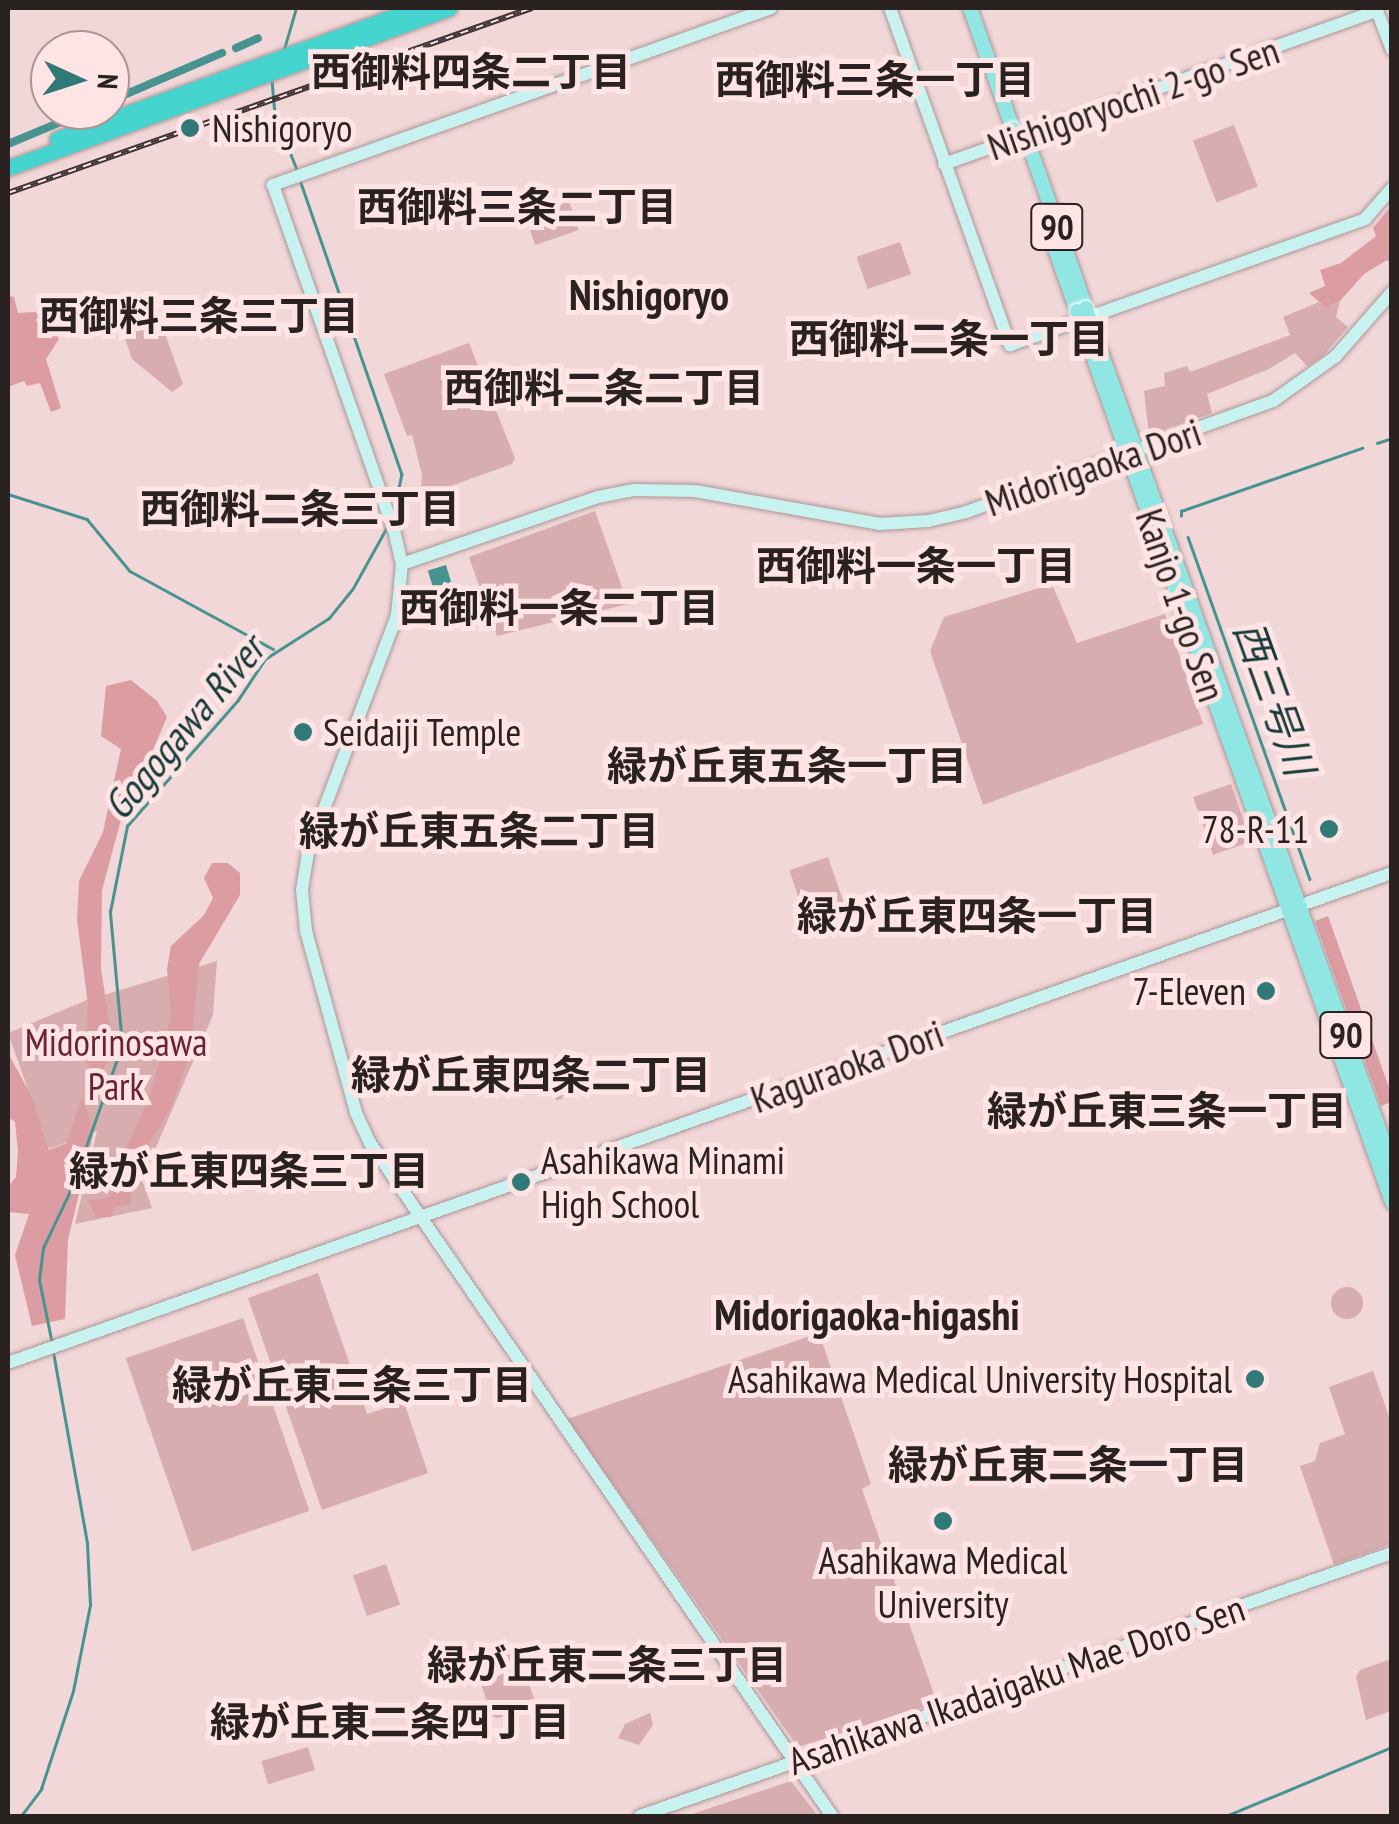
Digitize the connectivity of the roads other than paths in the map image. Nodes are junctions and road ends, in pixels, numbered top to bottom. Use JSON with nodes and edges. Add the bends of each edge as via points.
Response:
{"nodes":[{"id":1,"x":416,"y":8,"type":"edge"},
{"id":2,"x":450,"y":8,"type":"edge"},
{"id":3,"x":771,"y":8,"type":"edge"},
{"id":4,"x":890,"y":8,"type":"edge"},
{"id":5,"x":970,"y":8,"type":"edge"},
{"id":6,"x":980,"y":8,"type":"edge"},
{"id":7,"x":1377,"y":9,"type":"edge"},
{"id":8,"x":1392,"y":50,"type":"edge"},
{"id":9,"x":289,"y":58,"type":"junction"},
{"id":10,"x":1018,"y":128,"type":"junction"},
{"id":11,"x":8,"y":164,"type":"edge"},
{"id":12,"x":944,"y":164,"type":"junction"},
{"id":13,"x":1392,"y":188,"type":"edge"},
{"id":14,"x":1392,"y":292,"type":"edge"},
{"id":15,"x":1133,"y":454,"type":"junction"},
{"id":16,"x":402,"y":564,"type":"junction"},
{"id":17,"x":1392,"y":873,"type":"edge"},
{"id":18,"x":1293,"y":907,"type":"junction"},
{"id":19,"x":1392,"y":1164,"type":"edge"},
{"id":20,"x":1392,"y":1202,"type":"edge"},
{"id":21,"x":421,"y":1215,"type":"junction"},
{"id":22,"x":8,"y":1363,"type":"edge"},
{"id":23,"x":1392,"y":1553,"type":"edge"},
{"id":24,"x":795,"y":1762,"type":"junction"},
{"id":25,"x":640,"y":1816,"type":"edge"},
{"id":26,"x":832,"y":1816,"type":"edge"}],
"edges":[{"from":1,"to":9,"type":"highway"},
{"from":2,"to":9,"type":"highway"},
{"from":3,"to":16,"type":"street","via":[[273,185]]},
{"from":4,"to":12,"type":"street"},
{"from":5,"to":10,"type":"main road","name":"Kanjo 1-go Sen","number":"90"},
{"from":6,"to":10,"type":"main road","name":"Kanjo 1-go Sen","number":"90"},
{"from":7,"to":8,"type":"street"},
{"from":7,"to":12,"type":"street","name":"Nishigoryochi 2-go Sen"},
{"from":9,"to":11,"type":"highway"},
{"from":10,"to":15,"type":"main road","name":"Kanjo 1-go Sen","number":"90","bridge":true},
{"from":12,"to":13,"type":"street","via":[[1010,346],[1364,219]]},
{"from":14,"to":15,"type":"street","name":"Midorigaoka Dori","via":[[1336,356],[1295,390]]},
{"from":15,"to":16,"type":"street","name":"Midorigaoka Dori","via":[[966,512],[906,524],[852,521],[675,488],[623,492]]},
{"from":15,"to":18,"type":"main road","name":"Kanjo 1-go Sen","number":"90"},
{"from":16,"to":21,"type":"street","via":[[397,615],[308,852],[302,890],[306,931],[356,1113]]},
{"from":17,"to":18,"type":"street","name":"Kaguraoka Dori"},
{"from":18,"to":19,"type":"main road","name":"Kanjo 1-go Sen","number":"90"},
{"from":18,"to":20,"type":"main road","name":"Kanjo 1-go Sen","number":"90"},
{"from":18,"to":21,"type":"street","name":"Kaguraoka Dori"},
{"from":21,"to":22,"type":"street","name":"Kaguraoka Dori"},
{"from":21,"to":24,"type":"street"},
{"from":23,"to":24,"type":"street","name":"Asahikawa Ikadaigaku Mae Doro Sen"},
{"from":24,"to":25,"type":"street","name":"Asahikawa Ikadaigaku Mae Doro Sen"},
{"from":24,"to":26,"type":"street"}]}
